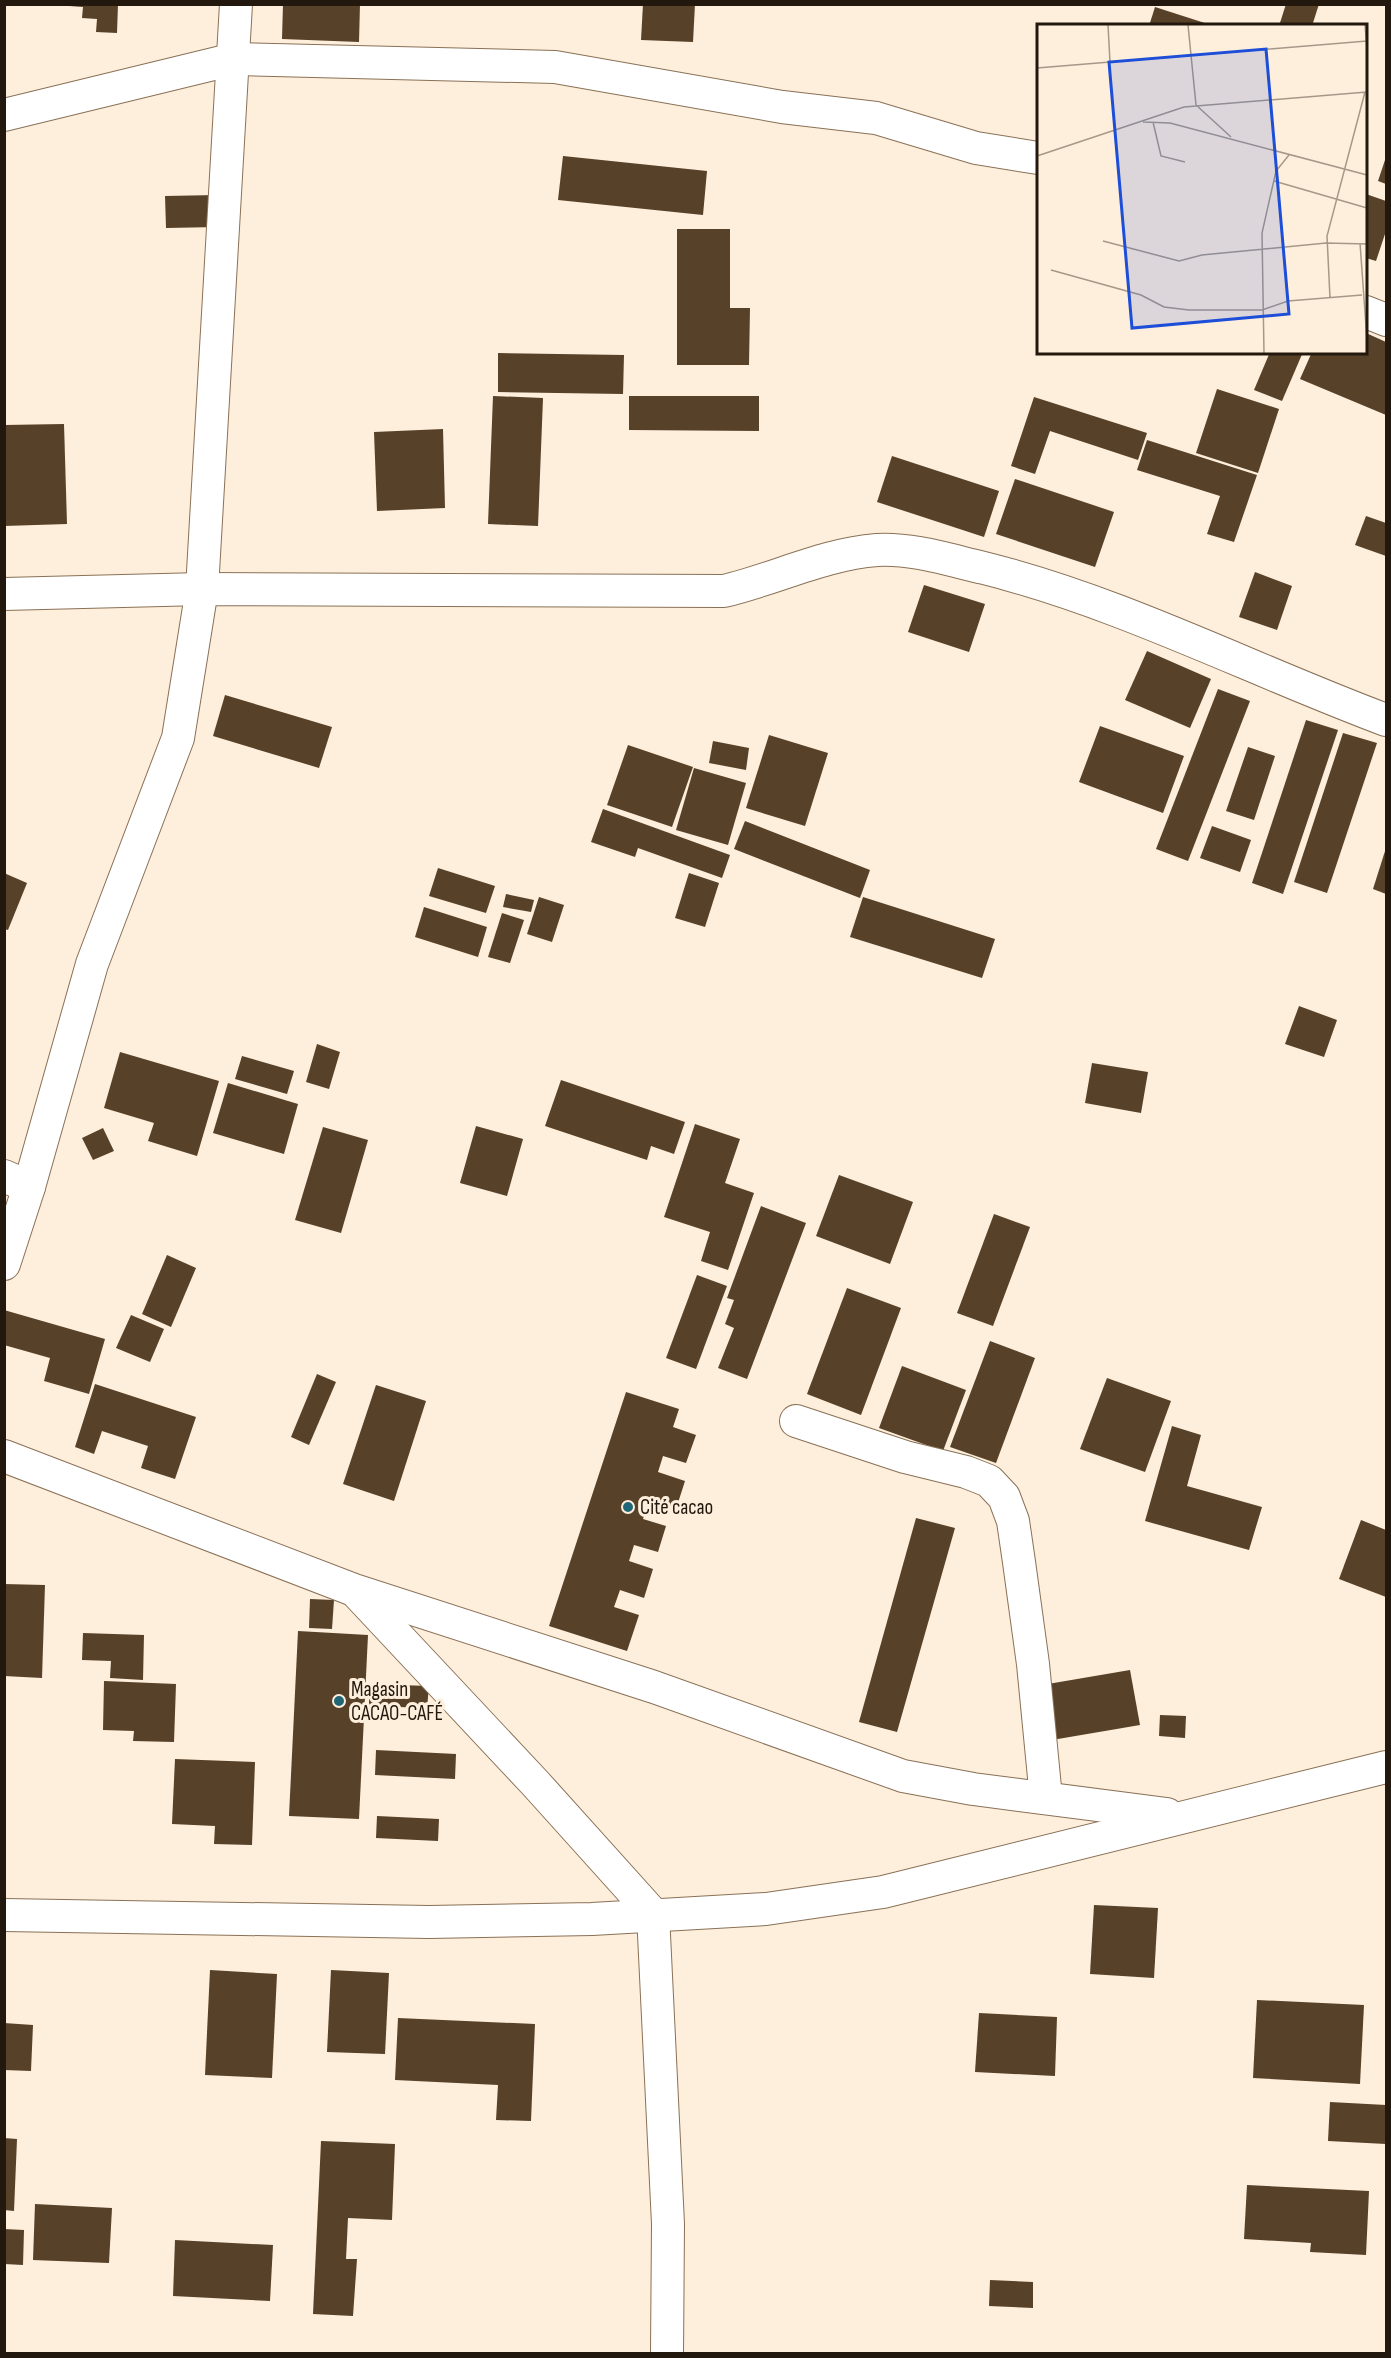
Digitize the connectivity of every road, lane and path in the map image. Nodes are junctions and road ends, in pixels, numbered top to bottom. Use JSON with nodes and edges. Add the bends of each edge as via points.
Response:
{"nodes":[{"id":1,"x":236,"y":4,"type":"edge"},
{"id":2,"x":234,"y":59,"type":"junction"},
{"id":3,"x":4,"y":115,"type":"edge"},
{"id":4,"x":1037,"y":158,"type":"edge"},
{"id":5,"x":1367,"y":313,"type":"edge"},
{"id":6,"x":1386,"y":320,"type":"edge"},
{"id":7,"x":202,"y":590,"type":"junction"},
{"id":8,"x":4,"y":594,"type":"edge"},
{"id":9,"x":1386,"y":720,"type":"edge"},
{"id":10,"x":17,"y":1181,"type":"edge"},
{"id":11,"x":4,"y":1264,"type":"edge"},
{"id":12,"x":796,"y":1420,"type":"dead end"},
{"id":13,"x":4,"y":1456,"type":"edge"},
{"id":14,"x":354,"y":1590,"type":"junction"},
{"id":15,"x":1386,"y":1767,"type":"edge"},
{"id":16,"x":1046,"y":1798,"type":"junction"},
{"id":17,"x":1186,"y":1816,"type":"junction"},
{"id":18,"x":652,"y":1914,"type":"junction"},
{"id":19,"x":4,"y":1916,"type":"edge"},
{"id":20,"x":667,"y":2354,"type":"edge"}],
"edges":[{"from":1,"to":2,"type":"street"},
{"from":2,"to":3,"type":"street"},
{"from":2,"to":4,"type":"street","via":[[555,67],[876,118],[976,148]]},
{"from":2,"to":7,"type":"street"},
{"from":5,"to":6,"type":"street"},
{"from":7,"to":8,"type":"street"},
{"from":7,"to":9,"type":"street","via":[[724,591],[843,555],[878,550],[930,555],[1029,579]]},
{"from":7,"to":10,"type":"street","via":[[178,738],[92,964]]},
{"from":10,"to":11,"type":"street"},
{"from":12,"to":16,"type":"street","via":[[966,1472],[989,1481],[1004,1497],[1013,1521],[1021,1573]]},
{"from":13,"to":14,"type":"street"},
{"from":14,"to":16,"type":"street","via":[[654,1687],[903,1776]]},
{"from":14,"to":18,"type":"street","via":[[544,1792]]},
{"from":15,"to":17,"type":"street"},
{"from":16,"to":17,"type":"street"},
{"from":17,"to":18,"type":"street","via":[[883,1893],[766,1909]]},
{"from":18,"to":19,"type":"street","via":[[429,1922]]},
{"from":18,"to":20,"type":"street","via":[[668,2224]]}]}
